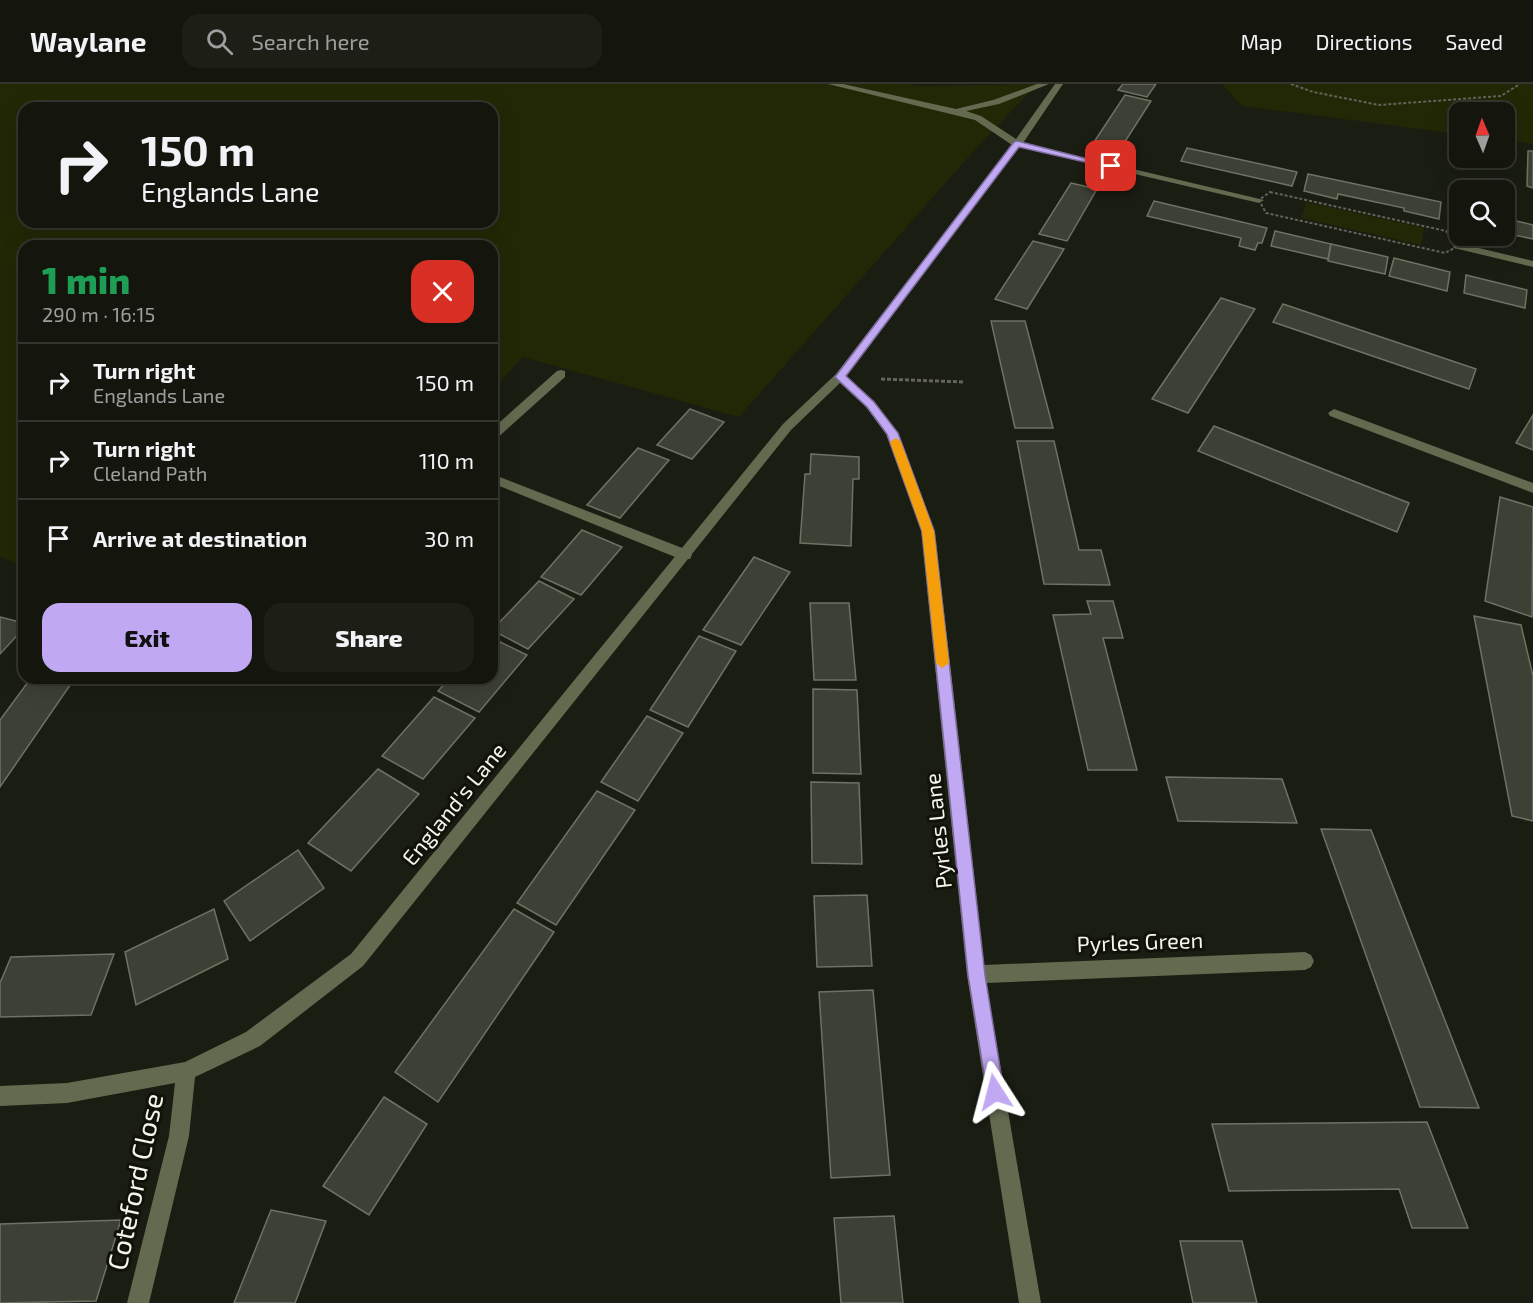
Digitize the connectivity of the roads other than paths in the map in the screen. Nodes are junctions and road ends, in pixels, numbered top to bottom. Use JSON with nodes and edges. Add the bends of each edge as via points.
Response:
{"nodes":[{"id":1,"x":837,"y":84,"type":"edge"},
{"id":2,"x":1045,"y":84,"type":"edge"},
{"id":3,"x":1059,"y":84,"type":"edge"},
{"id":4,"x":955,"y":111,"type":"junction"},
{"id":5,"x":1017,"y":144,"type":"junction"},
{"id":6,"x":1259,"y":200,"type":"road end"},
{"id":7,"x":1458,"y":246,"type":"road end"},
{"id":8,"x":1533,"y":264,"type":"edge"},
{"id":9,"x":561,"y":374,"type":"dead end"},
{"id":10,"x":840,"y":377,"type":"junction"},
{"id":11,"x":1334,"y":413,"type":"dead end"},
{"id":12,"x":498,"y":431,"type":"edge"},
{"id":13,"x":498,"y":480,"type":"edge"},
{"id":14,"x":1533,"y":488,"type":"edge"},
{"id":15,"x":685,"y":555,"type":"junction"},
{"id":16,"x":1305,"y":961,"type":"dead end"},
{"id":17,"x":976,"y":975,"type":"junction"},
{"id":18,"x":186,"y":1071,"type":"junction"},
{"id":19,"x":0,"y":1096,"type":"edge"},
{"id":20,"x":138,"y":1303,"type":"edge"},
{"id":21,"x":1030,"y":1303,"type":"edge"}],
"edges":[{"from":1,"to":4,"type":"street"},
{"from":2,"to":4,"type":"street","via":[[996,102]]},
{"from":3,"to":5,"type":"street","name":"England's Lane"},
{"from":4,"to":5,"type":"street","via":[[978,118]]},
{"from":5,"to":6,"type":"street"},
{"from":5,"to":10,"type":"street","name":"England's Lane"},
{"from":7,"to":8,"type":"street"},
{"from":9,"to":12,"type":"street"},
{"from":10,"to":15,"type":"street","name":"England's Lane","via":[[787,427]]},
{"from":10,"to":17,"type":"street","name":"Pyrles Lane","via":[[870,404],[892,433],[928,531]]},
{"from":11,"to":14,"type":"street"},
{"from":13,"to":15,"type":"street"},
{"from":15,"to":18,"type":"street","name":"England's Lane","via":[[357,960],[253,1039]]},
{"from":16,"to":17,"type":"street","name":"Pyrles Green"},
{"from":17,"to":21,"type":"street","name":"Pyrles Lane"},
{"from":18,"to":19,"type":"street","name":"England's Lane","via":[[67,1093]]},
{"from":18,"to":20,"type":"street","name":"Coteford Close","via":[[180,1136]]}]}
